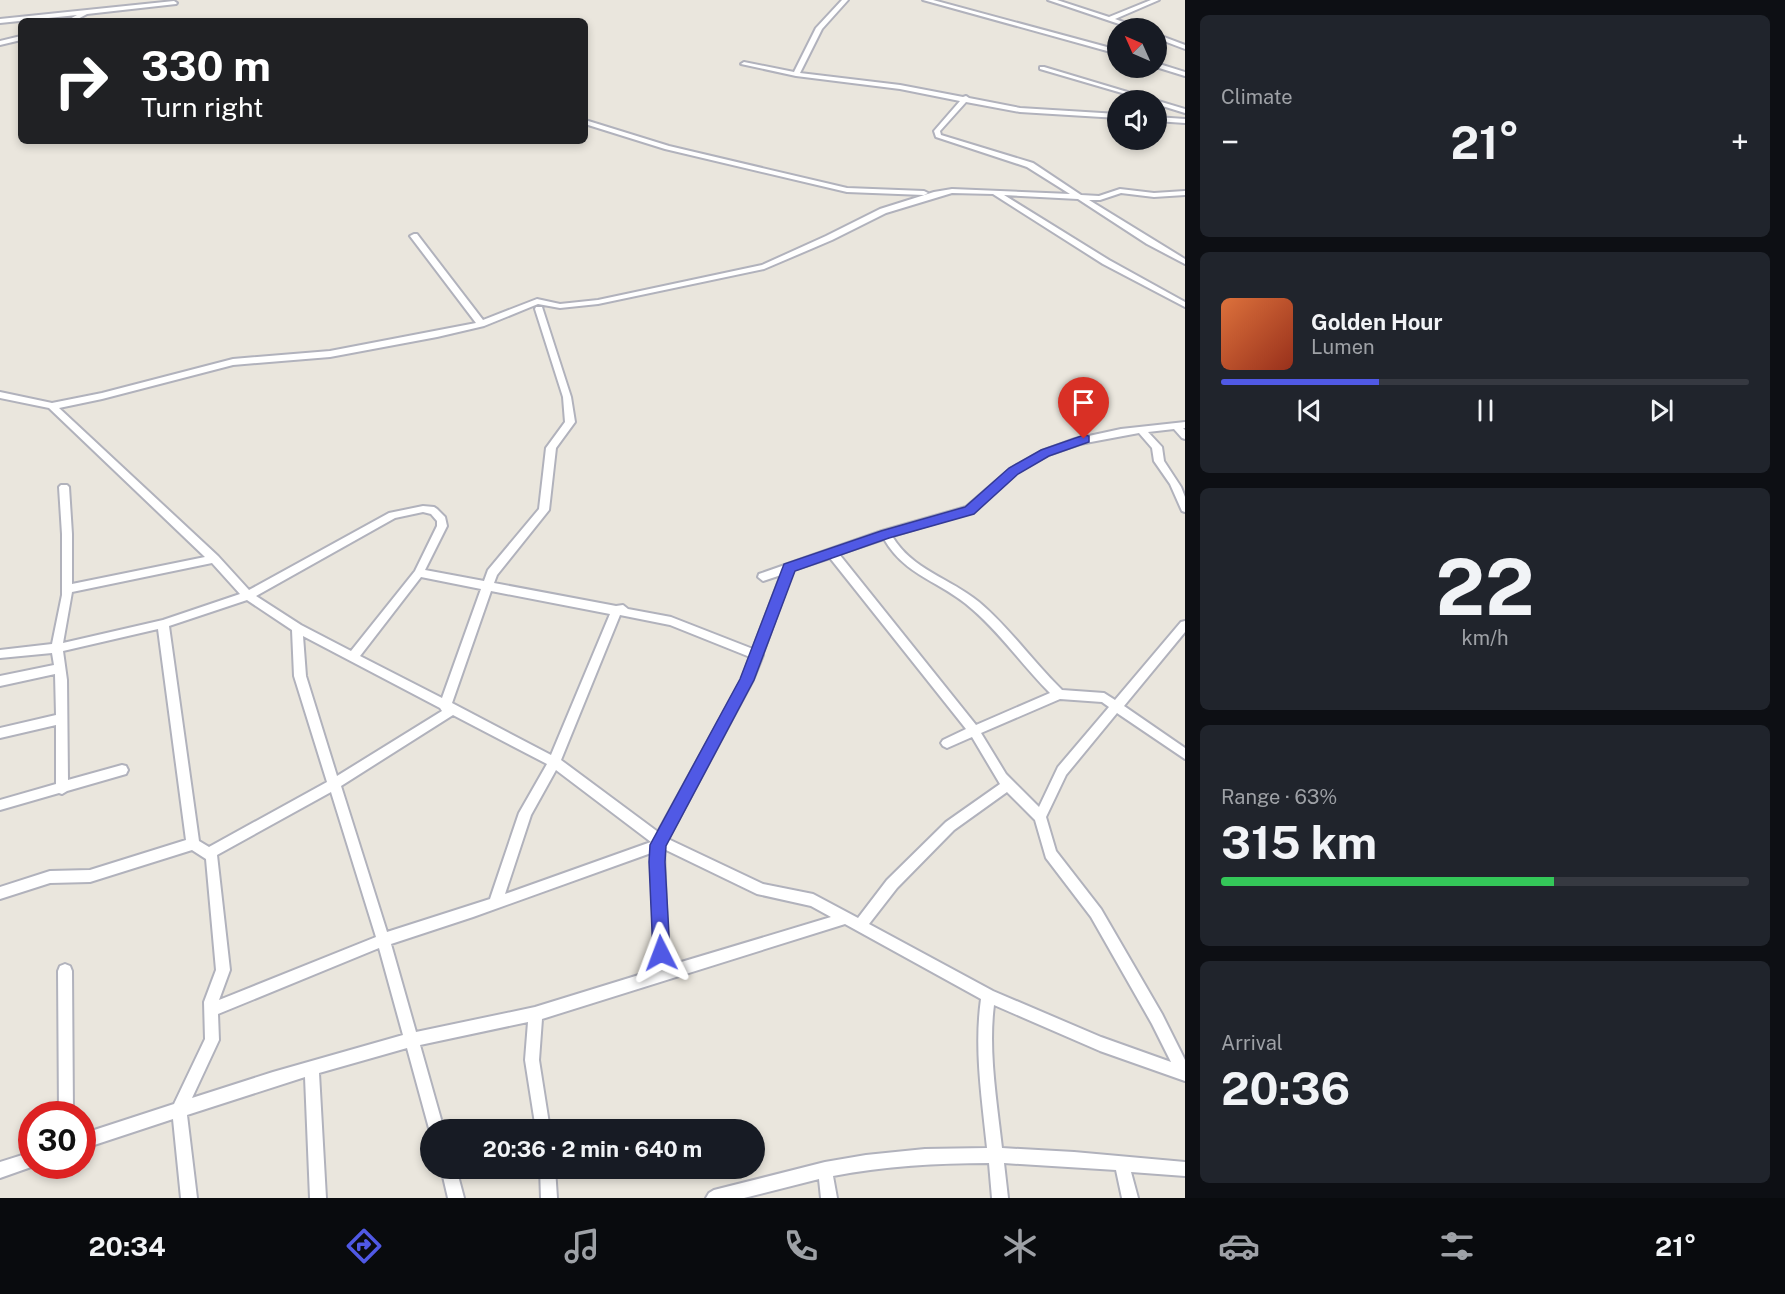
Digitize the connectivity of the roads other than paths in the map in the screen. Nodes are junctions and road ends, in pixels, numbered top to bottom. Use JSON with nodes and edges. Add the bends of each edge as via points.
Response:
{"nodes":[{"id":1,"x":845,"y":0,"type":"edge"},
{"id":2,"x":926,"y":0,"type":"edge"},
{"id":3,"x":1051,"y":0,"type":"edge"},
{"id":4,"x":1156,"y":0,"type":"edge"},
{"id":5,"x":174,"y":3,"type":"dead end"},
{"id":6,"x":91,"y":9,"type":"junction"},
{"id":7,"x":23,"y":18,"type":"edge"},
{"id":8,"x":74,"y":18,"type":"edge"},
{"id":9,"x":1107,"y":18,"type":"edge"},
{"id":10,"x":1112,"y":18,"type":"edge"},
{"id":11,"x":18,"y":19,"type":"edge"},
{"id":12,"x":0,"y":21,"type":"edge"},
{"id":13,"x":18,"y":39,"type":"edge"},
{"id":14,"x":1167,"y":40,"type":"edge"},
{"id":15,"x":0,"y":43,"type":"edge"},
{"id":16,"x":1185,"y":47,"type":"edge"},
{"id":17,"x":1107,"y":48,"type":"edge"},
{"id":18,"x":744,"y":64,"type":"dead end"},
{"id":19,"x":1042,"y":68,"type":"dead end"},
{"id":20,"x":1167,"y":68,"type":"edge"},
{"id":21,"x":796,"y":74,"type":"junction"},
{"id":22,"x":1185,"y":74,"type":"edge"},
{"id":23,"x":1117,"y":90,"type":"edge"},
{"id":24,"x":966,"y":98,"type":"junction"},
{"id":25,"x":1167,"y":105,"type":"edge"},
{"id":26,"x":1185,"y":111,"type":"edge"},
{"id":27,"x":1107,"y":115,"type":"edge"},
{"id":28,"x":1167,"y":120,"type":"edge"},
{"id":29,"x":1185,"y":121,"type":"edge"},
{"id":30,"x":588,"y":123,"type":"edge"},
{"id":31,"x":993,"y":192,"type":"junction"},
{"id":32,"x":1185,"y":193,"type":"edge"},
{"id":33,"x":937,"y":194,"type":"junction"},
{"id":34,"x":1083,"y":197,"type":"junction"},
{"id":35,"x":414,"y":237,"type":"dead end"},
{"id":36,"x":1185,"y":262,"type":"edge"},
{"id":37,"x":1185,"y":305,"type":"edge"},
{"id":38,"x":560,"y":306,"type":"junction"},
{"id":39,"x":539,"y":309,"type":"junction"},
{"id":40,"x":516,"y":311,"type":"junction"},
{"id":41,"x":481,"y":324,"type":"junction"},
{"id":42,"x":0,"y":395,"type":"edge"},
{"id":43,"x":52,"y":406,"type":"junction"},
{"id":44,"x":1180,"y":425,"type":"edge"},
{"id":45,"x":1141,"y":430,"type":"junction"},
{"id":46,"x":1185,"y":436,"type":"edge"},
{"id":47,"x":64,"y":487,"type":"dead end"},
{"id":48,"x":1185,"y":509,"type":"edge"},
{"id":49,"x":886,"y":534,"type":"junction"},
{"id":50,"x":832,"y":553,"type":"junction"},
{"id":51,"x":214,"y":559,"type":"junction"},
{"id":52,"x":789,"y":568,"type":"junction"},
{"id":53,"x":419,"y":573,"type":"junction"},
{"id":54,"x":763,"y":577,"type":"dead end"},
{"id":55,"x":487,"y":586,"type":"junction"},
{"id":56,"x":67,"y":589,"type":"junction"},
{"id":57,"x":248,"y":596,"type":"junction"},
{"id":58,"x":620,"y":609,"type":"junction"},
{"id":59,"x":163,"y":624,"type":"junction"},
{"id":60,"x":1185,"y":625,"type":"edge"},
{"id":61,"x":297,"y":628,"type":"junction"},
{"id":62,"x":57,"y":647,"type":"junction"},
{"id":63,"x":0,"y":654,"type":"edge"},
{"id":64,"x":758,"y":654,"type":"junction"},
{"id":65,"x":352,"y":658,"type":"junction"},
{"id":66,"x":60,"y":668,"type":"junction"},
{"id":67,"x":0,"y":681,"type":"edge"},
{"id":68,"x":1059,"y":694,"type":"junction"},
{"id":69,"x":1117,"y":707,"type":"junction"},
{"id":70,"x":449,"y":708,"type":"junction"},
{"id":71,"x":62,"y":719,"type":"junction"},
{"id":72,"x":974,"y":731,"type":"junction"},
{"id":73,"x":0,"y":733,"type":"edge"},
{"id":74,"x":947,"y":743,"type":"dead end"},
{"id":75,"x":1185,"y":754,"type":"edge"},
{"id":76,"x":554,"y":762,"type":"junction"},
{"id":77,"x":122,"y":770,"type":"dead end"},
{"id":78,"x":333,"y":785,"type":"junction"},
{"id":79,"x":1007,"y":785,"type":"junction"},
{"id":80,"x":62,"y":789,"type":"junction"},
{"id":81,"x":0,"y":805,"type":"edge"},
{"id":82,"x":1040,"y":817,"type":"junction"},
{"id":83,"x":659,"y":843,"type":"junction"},
{"id":84,"x":193,"y":844,"type":"junction"},
{"id":85,"x":209,"y":853,"type":"junction"},
{"id":86,"x":0,"y":893,"type":"edge"},
{"id":87,"x":495,"y":903,"type":"junction"},
{"id":88,"x":843,"y":919,"type":"junction"},
{"id":89,"x":860,"y":925,"type":"junction"},
{"id":90,"x":383,"y":940,"type":"junction"},
{"id":91,"x":65,"y":971,"type":"dead end"},
{"id":92,"x":662,"y":975,"type":"junction"},
{"id":93,"x":988,"y":996,"type":"junction"},
{"id":94,"x":211,"y":1010,"type":"junction"},
{"id":95,"x":535,"y":1014,"type":"junction"},
{"id":96,"x":412,"y":1040,"type":"junction"},
{"id":97,"x":312,"y":1068,"type":"junction"},
{"id":98,"x":1184,"y":1074,"type":"edge"},
{"id":99,"x":66,"y":1101,"type":"edge"},
{"id":100,"x":179,"y":1110,"type":"junction"},
{"id":101,"x":434,"y":1119,"type":"edge"},
{"id":102,"x":541,"y":1119,"type":"edge"},
{"id":103,"x":96,"y":1137,"type":"edge"},
{"id":104,"x":994,"y":1155,"type":"junction"},
{"id":105,"x":1122,"y":1163,"type":"junction"},
{"id":106,"x":18,"y":1164,"type":"edge"},
{"id":107,"x":1185,"y":1169,"type":"edge"},
{"id":108,"x":0,"y":1170,"type":"edge"},
{"id":109,"x":825,"y":1170,"type":"junction"},
{"id":110,"x":451,"y":1179,"type":"edge"},
{"id":111,"x":548,"y":1179,"type":"edge"},
{"id":112,"x":189,"y":1198,"type":"edge"},
{"id":113,"x":318,"y":1198,"type":"edge"},
{"id":114,"x":456,"y":1198,"type":"edge"},
{"id":115,"x":549,"y":1198,"type":"edge"},
{"id":116,"x":714,"y":1198,"type":"edge"},
{"id":117,"x":829,"y":1198,"type":"edge"},
{"id":118,"x":1000,"y":1198,"type":"edge"},
{"id":119,"x":1130,"y":1198,"type":"edge"}],
"edges":[{"from":1,"to":21,"type":"street","via":[[819,28]]},
{"from":2,"to":17,"type":"street"},
{"from":3,"to":9,"type":"street"},
{"from":4,"to":10,"type":"street"},
{"from":5,"to":6,"type":"street"},
{"from":6,"to":7,"type":"street"},
{"from":6,"to":8,"type":"street"},
{"from":11,"to":12,"type":"street"},
{"from":13,"to":15,"type":"street"},
{"from":14,"to":16,"type":"street"},
{"from":18,"to":21,"type":"street"},
{"from":19,"to":23,"type":"street"},
{"from":20,"to":22,"type":"street"},
{"from":21,"to":24,"type":"street"},
{"from":24,"to":27,"type":"street","via":[[1020,110]]},
{"from":24,"to":34,"type":"street","via":[[937,131],[938,136],[1023,162]]},
{"from":25,"to":26,"type":"street"},
{"from":28,"to":29,"type":"street"},
{"from":30,"to":33,"type":"street","via":[[667,148],[847,190]]},
{"from":31,"to":33,"type":"street"},
{"from":31,"to":34,"type":"street"},
{"from":31,"to":37,"type":"street","via":[[1106,262]]},
{"from":32,"to":34,"type":"street","via":[[1120,191],[1105,197]]},
{"from":33,"to":38,"type":"street","via":[[883,211],[770,266]]},
{"from":34,"to":36,"type":"street"},
{"from":35,"to":41,"type":"street"},
{"from":38,"to":39,"type":"street"},
{"from":38,"to":40,"type":"street","via":[[537,301]]},
{"from":39,"to":40,"type":"street"},
{"from":39,"to":55,"type":"street","via":[[567,397],[570,422],[551,448],[544,510],[497,566]]},
{"from":40,"to":41,"type":"street"},
{"from":41,"to":43,"type":"street","via":[[330,354],[233,362]]},
{"from":42,"to":43,"type":"street"},
{"from":43,"to":51,"type":"street"},
{"from":44,"to":45,"type":"street"},
{"from":44,"to":46,"type":"street"},
{"from":45,"to":48,"type":"street","via":[[1157,447],[1161,465]]},
{"from":45,"to":49,"type":"street","via":[[1084,439],[1045,453],[1014,471],[969,510]]},
{"from":47,"to":56,"type":"street"},
{"from":49,"to":50,"type":"street"},
{"from":49,"to":68,"type":"street","via":[[893,549],[908,564],[976,606]]},
{"from":50,"to":52,"type":"street"},
{"from":50,"to":72,"type":"street"},
{"from":51,"to":56,"type":"street"},
{"from":51,"to":57,"type":"street"},
{"from":52,"to":54,"type":"street"},
{"from":52,"to":64,"type":"street"},
{"from":53,"to":55,"type":"street"},
{"from":53,"to":57,"type":"street","via":[[442,526],[434,511],[423,508],[382,519]]},
{"from":53,"to":65,"type":"street"},
{"from":55,"to":58,"type":"street"},
{"from":55,"to":70,"type":"street"},
{"from":56,"to":62,"type":"street"},
{"from":57,"to":59,"type":"street"},
{"from":57,"to":61,"type":"street"},
{"from":58,"to":64,"type":"street","via":[[671,621]]},
{"from":58,"to":76,"type":"street"},
{"from":59,"to":62,"type":"street"},
{"from":59,"to":84,"type":"street"},
{"from":60,"to":69,"type":"street"},
{"from":61,"to":65,"type":"street"},
{"from":61,"to":78,"type":"street","via":[[300,676]]},
{"from":62,"to":63,"type":"street"},
{"from":62,"to":66,"type":"street"},
{"from":64,"to":83,"type":"street"},
{"from":65,"to":70,"type":"street"},
{"from":66,"to":67,"type":"street"},
{"from":66,"to":71,"type":"street"},
{"from":68,"to":69,"type":"street","via":[[1104,698]]},
{"from":68,"to":72,"type":"street"},
{"from":69,"to":75,"type":"street"},
{"from":69,"to":82,"type":"street","via":[[1062,771]]},
{"from":70,"to":76,"type":"street"},
{"from":70,"to":78,"type":"street"},
{"from":71,"to":73,"type":"street"},
{"from":71,"to":80,"type":"street"},
{"from":72,"to":74,"type":"street"},
{"from":72,"to":79,"type":"street"},
{"from":76,"to":83,"type":"street"},
{"from":76,"to":87,"type":"street","via":[[525,813]]},
{"from":77,"to":80,"type":"street"},
{"from":78,"to":85,"type":"street"},
{"from":78,"to":90,"type":"street"},
{"from":79,"to":82,"type":"street"},
{"from":79,"to":89,"type":"street","via":[[950,826],[892,884]]},
{"from":80,"to":81,"type":"street"},
{"from":82,"to":98,"type":"street","via":[[1050,854],[1096,913],[1157,1018]]},
{"from":83,"to":87,"type":"street"},
{"from":83,"to":88,"type":"street","via":[[762,890],[813,900]]},
{"from":83,"to":92,"type":"street"},
{"from":84,"to":85,"type":"street"},
{"from":84,"to":86,"type":"street","via":[[90,876],[50,877]]},
{"from":85,"to":94,"type":"street","via":[[223,970]]},
{"from":87,"to":90,"type":"street"},
{"from":88,"to":89,"type":"street"},
{"from":88,"to":92,"type":"street"},
{"from":89,"to":93,"type":"street"},
{"from":90,"to":94,"type":"street"},
{"from":90,"to":96,"type":"street"},
{"from":91,"to":99,"type":"street"},
{"from":92,"to":95,"type":"street"},
{"from":93,"to":98,"type":"street","via":[[1100,1044]]},
{"from":93,"to":104,"type":"street","via":[[987,1082]]},
{"from":94,"to":100,"type":"street","via":[[212,1040]]},
{"from":95,"to":96,"type":"street"},
{"from":95,"to":102,"type":"street","via":[[532,1060]]},
{"from":96,"to":97,"type":"street"},
{"from":96,"to":101,"type":"street"},
{"from":97,"to":100,"type":"street"},
{"from":97,"to":113,"type":"street"},
{"from":100,"to":103,"type":"street"},
{"from":100,"to":112,"type":"street"},
{"from":104,"to":105,"type":"street"},
{"from":104,"to":109,"type":"street","via":[[886,1160]]},
{"from":104,"to":118,"type":"street"},
{"from":105,"to":107,"type":"street"},
{"from":105,"to":119,"type":"street"},
{"from":106,"to":108,"type":"street"},
{"from":109,"to":116,"type":"street"},
{"from":109,"to":117,"type":"street"},
{"from":110,"to":114,"type":"street"},
{"from":111,"to":115,"type":"street"}]}
